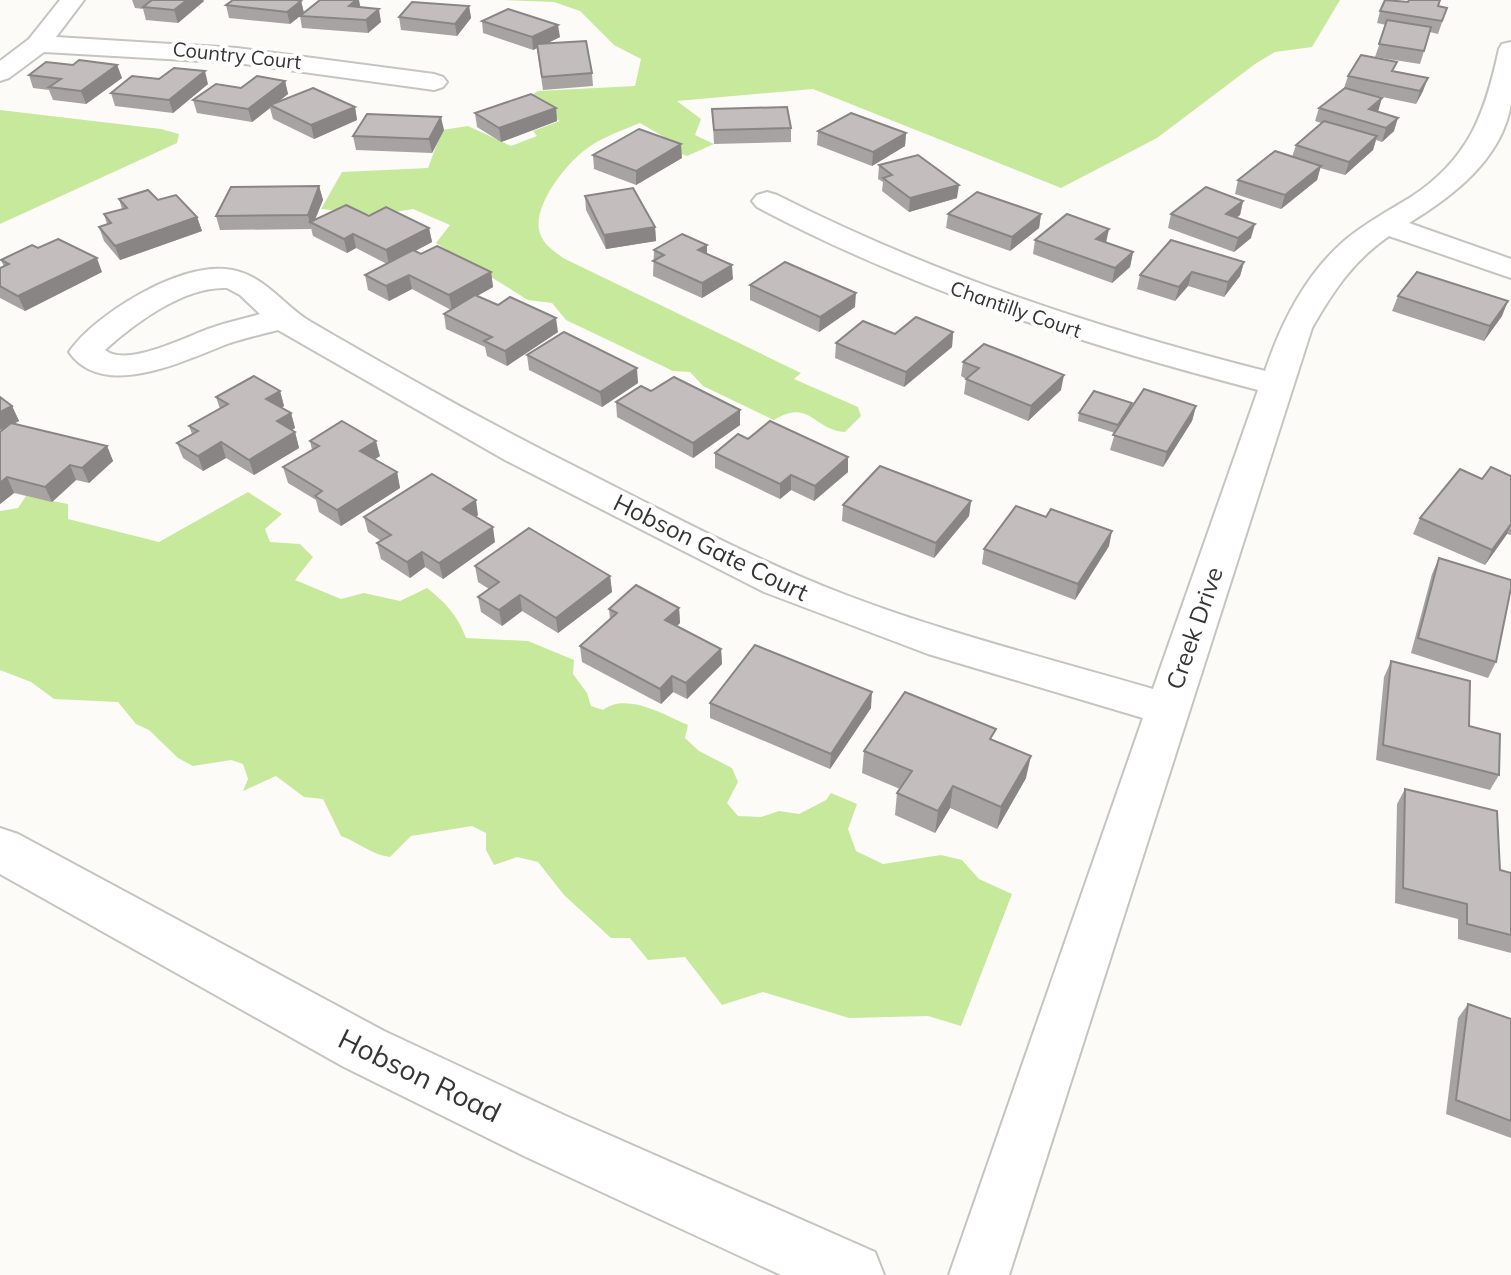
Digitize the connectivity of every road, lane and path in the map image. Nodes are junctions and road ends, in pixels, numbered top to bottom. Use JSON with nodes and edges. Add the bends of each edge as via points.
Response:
{"nodes":[{"id":1,"x":72,"y":0,"type":"edge"},
{"id":2,"x":38,"y":44,"type":"junction"},
{"id":3,"x":0,"y":73,"type":"edge"},
{"id":4,"x":1508,"y":76,"type":"edge"},
{"id":5,"x":434,"y":82,"type":"dead end"},
{"id":6,"x":767,"y":201,"type":"dead end"},
{"id":7,"x":1388,"y":226,"type":"junction"},
{"id":8,"x":1511,"y":269,"type":"edge"},
{"id":9,"x":283,"y":318,"type":"junction"},
{"id":10,"x":1276,"y":384,"type":"junction"},
{"id":11,"x":1167,"y":709,"type":"junction"},
{"id":12,"x":0,"y":849,"type":"edge"},
{"id":13,"x":852,"y":1275,"type":"edge"},
{"id":14,"x":979,"y":1275,"type":"edge"}],
"edges":[{"from":1,"to":2,"type":"street"},
{"from":2,"to":3,"type":"street"},
{"from":2,"to":5,"type":"street","name":"Country Court","via":[[256,56]]},
{"from":4,"to":7,"type":"street","name":"Creek Drive","via":[[1469,162],[1443,188]]},
{"from":6,"to":10,"type":"street","name":"Chantilly Court","via":[[867,252],[1015,311]]},
{"from":7,"to":8,"type":"street"},
{"from":7,"to":10,"type":"street","name":"Creek Drive","via":[[1367,237],[1313,298]]},
{"from":9,"to":9,"type":"street","name":"Hobson Gate Court","via":[[243,283],[210,279],[189,283],[110,328],[89,343],[86,352],[103,363],[146,363]]},
{"from":9,"to":11,"type":"street","name":"Hobson Gate Court","via":[[428,402],[730,560],[946,643]]},
{"from":10,"to":11,"type":"street","name":"Creek Drive"},
{"from":11,"to":14,"type":"street","name":"Creek Drive"},
{"from":12,"to":13,"type":"main road","name":"Hobson Road","via":[[364,1049]]}]}
